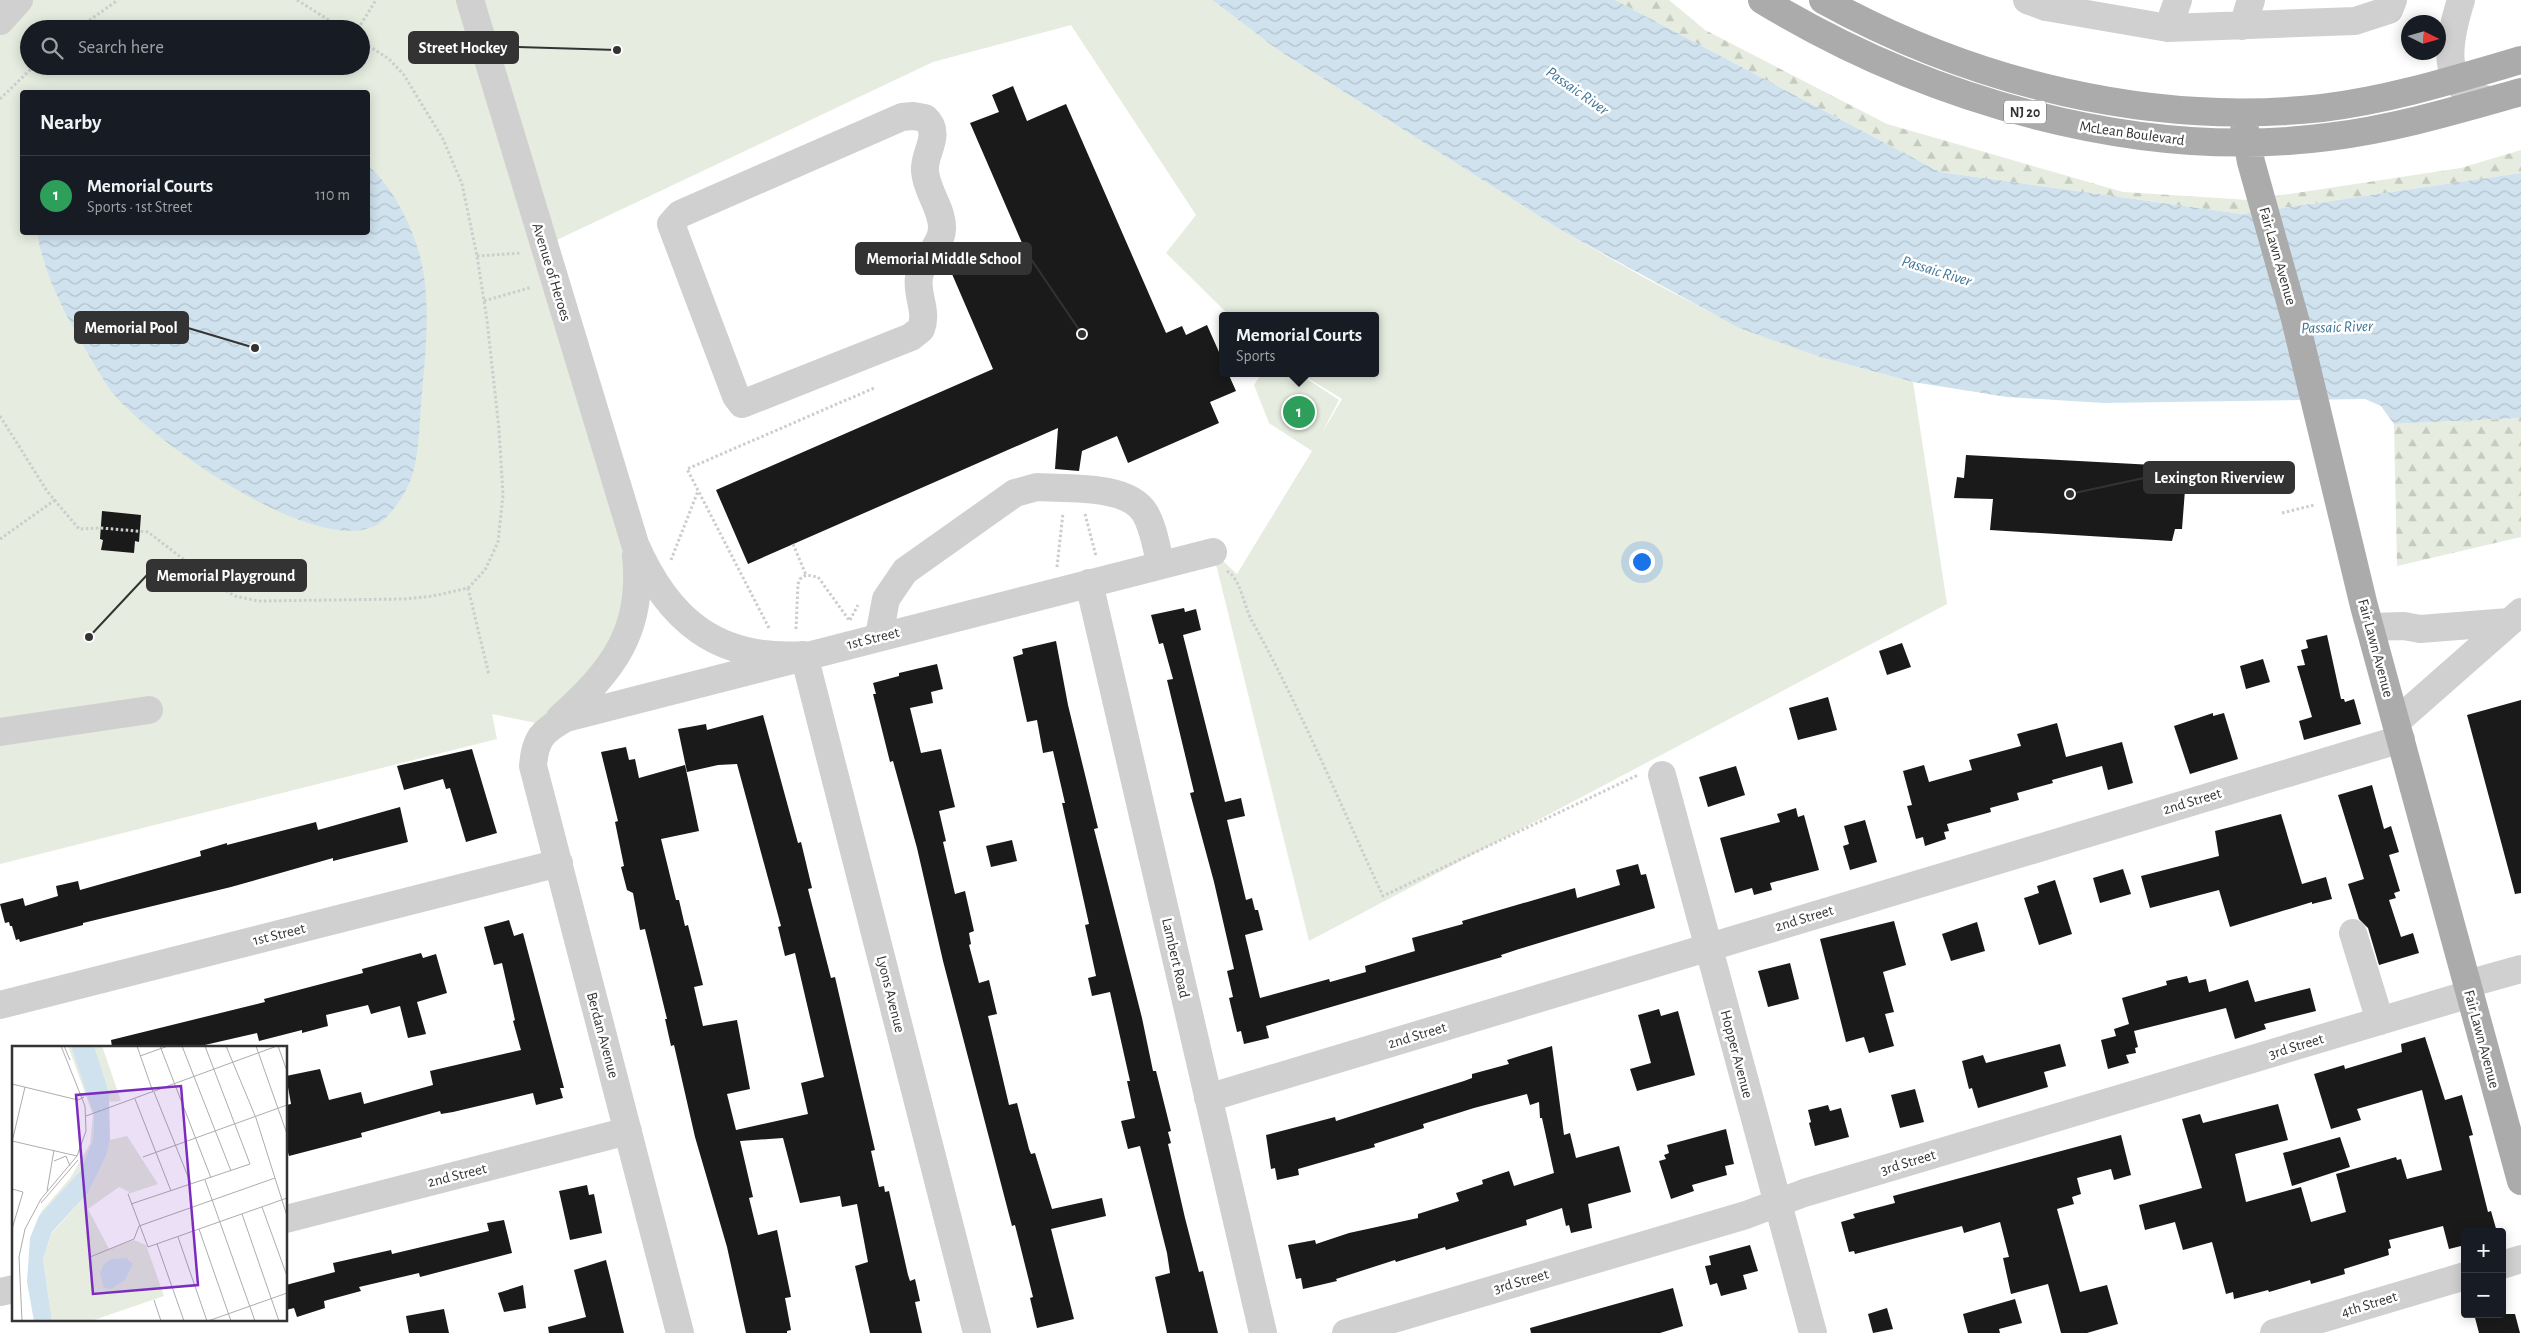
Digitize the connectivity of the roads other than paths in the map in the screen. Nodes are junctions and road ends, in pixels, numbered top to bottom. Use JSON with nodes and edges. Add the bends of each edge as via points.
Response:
{"nodes":[{"id":1,"x":19,"y":0,"type":"edge"},
{"id":2,"x":470,"y":0,"type":"edge"},
{"id":3,"x":1762,"y":0,"type":"edge"},
{"id":4,"x":1823,"y":0,"type":"edge"},
{"id":5,"x":2178,"y":0,"type":"edge"},
{"id":6,"x":2251,"y":0,"type":"edge"},
{"id":7,"x":2393,"y":0,"type":"edge"},
{"id":8,"x":2461,"y":0,"type":"edge"},
{"id":9,"x":2034,"y":1,"type":"edge"},
{"id":10,"x":2104,"y":8,"type":"edge"},
{"id":11,"x":2316,"y":12,"type":"edge"},
{"id":12,"x":0,"y":21,"type":"edge"},
{"id":13,"x":2243,"y":26,"type":"junction"},
{"id":14,"x":2168,"y":28,"type":"junction"},
{"id":15,"x":2521,"y":60,"type":"edge"},
{"id":16,"x":2456,"y":79,"type":"junction"},
{"id":17,"x":2521,"y":92,"type":"edge"},
{"id":18,"x":2490,"y":100,"type":"junction"},
{"id":19,"x":2242,"y":113,"type":"junction"},
{"id":20,"x":2249,"y":152,"type":"junction"},
{"id":21,"x":670,"y":224,"type":"joint"},
{"id":22,"x":635,"y":544,"type":"junction"},
{"id":23,"x":1219,"y":561,"type":"road end"},
{"id":24,"x":1161,"y":565,"type":"junction"},
{"id":25,"x":1093,"y":572,"type":"junction"},
{"id":26,"x":2515,"y":617,"type":"edge"},
{"id":27,"x":2370,"y":628,"type":"junction"},
{"id":28,"x":879,"y":636,"type":"junction"},
{"id":29,"x":800,"y":646,"type":"junction"},
{"id":30,"x":149,"y":710,"type":"dead end"},
{"id":31,"x":2398,"y":730,"type":"junction"},
{"id":32,"x":0,"y":732,"type":"edge"},
{"id":33,"x":545,"y":732,"type":"junction"},
{"id":34,"x":1662,"y":775,"type":"road end"},
{"id":35,"x":558,"y":863,"type":"junction"},
{"id":36,"x":2353,"y":933,"type":"dead end"},
{"id":37,"x":1708,"y":947,"type":"junction"},
{"id":38,"x":2521,"y":969,"type":"edge"},
{"id":39,"x":2469,"y":989,"type":"junction"},
{"id":40,"x":0,"y":1005,"type":"edge"},
{"id":41,"x":2380,"y":1021,"type":"junction"},
{"id":42,"x":1208,"y":1098,"type":"junction"},
{"id":43,"x":628,"y":1131,"type":"junction"},
{"id":44,"x":2521,"y":1181,"type":"edge"},
{"id":45,"x":1778,"y":1203,"type":"junction"},
{"id":46,"x":288,"y":1218,"type":"edge"},
{"id":47,"x":2521,"y":1259,"type":"edge"},
{"id":48,"x":2506,"y":1264,"type":"edge"},
{"id":49,"x":2461,"y":1277,"type":"edge"},
{"id":50,"x":680,"y":1333,"type":"edge"},
{"id":51,"x":977,"y":1333,"type":"edge"},
{"id":52,"x":1263,"y":1333,"type":"edge"},
{"id":53,"x":1346,"y":1333,"type":"edge"},
{"id":54,"x":1813,"y":1333,"type":"edge"},
{"id":55,"x":2274,"y":1333,"type":"edge"}],
"edges":[{"from":1,"to":12,"type":"street"},
{"from":2,"to":22,"type":"street","name":"Avenue of Heroes"},
{"from":3,"to":20,"type":"main road","name":"McLean Boulevard","number":"NJ 20","via":[[1894,67],[1934,84],[2015,110],[2096,130]]},
{"from":4,"to":19,"type":"main road","name":"McLean Boulevard","number":"NJ 20","via":[[1867,23],[1945,56],[2060,91],[2146,107]]},
{"from":5,"to":14,"type":"street"},
{"from":6,"to":13,"type":"street"},
{"from":7,"to":11,"type":"street","via":[[2389,10],[2355,21]]},
{"from":8,"to":16,"type":"street","via":[[2450,45]]},
{"from":9,"to":10,"type":"street"},
{"from":10,"to":14,"type":"street"},
{"from":11,"to":13,"type":"street"},
{"from":13,"to":14,"type":"street"},
{"from":15,"to":16,"type":"main road","name":"McLean Boulevard","number":"NJ 20"},
{"from":16,"to":18,"type":"street","via":[[2464,92]]},
{"from":16,"to":19,"type":"main road","name":"McLean Boulevard","number":"NJ 20","via":[[2367,101],[2323,108]]},
{"from":17,"to":18,"type":"main road","name":"McLean Boulevard","number":"NJ 20"},
{"from":18,"to":20,"type":"main road","name":"McLean Boulevard","number":"NJ 20","via":[[2373,130],[2283,142]]},
{"from":19,"to":20,"type":"main road","name":"Fair Lawn Avenue"},
{"from":20,"to":27,"type":"main road","name":"Fair Lawn Avenue","via":[[2295,318]]},
{"from":21,"to":21,"type":"street","via":[[738,401],[742,404],[753,401],[911,337],[921,329],[924,315],[919,277],[942,231],[942,222],[924,170],[932,142],[932,127],[925,118],[902,117],[680,214]]},
{"from":22,"to":29,"type":"street","name":"Avenue of Heroes","via":[[647,573],[659,591],[683,618],[706,635],[753,654],[781,657]]},
{"from":22,"to":33,"type":"street","name":"Avenue of Heroes","via":[[637,600],[630,629],[617,655],[599,679]]},
{"from":23,"to":24,"type":"street","name":"1st Street"},
{"from":24,"to":25,"type":"street","name":"1st Street"},
{"from":24,"to":28,"type":"street","via":[[1144,512],[1125,496],[1037,487],[1015,493],[905,571],[886,600]]},
{"from":25,"to":28,"type":"street","name":"1st Street"},
{"from":25,"to":42,"type":"street","name":"Lambert Road"},
{"from":26,"to":27,"type":"street","via":[[2420,629],[2404,626]]},
{"from":26,"to":31,"type":"street"},
{"from":27,"to":31,"type":"main road","name":"Fair Lawn Avenue"},
{"from":28,"to":29,"type":"street","name":"1st Street"},
{"from":29,"to":33,"type":"street","name":"1st Street","via":[[566,718]]},
{"from":29,"to":51,"type":"street","name":"Lyons Avenue"},
{"from":30,"to":32,"type":"street"},
{"from":31,"to":37,"type":"street","name":"2nd Street"},
{"from":31,"to":39,"type":"main road","name":"Fair Lawn Avenue"},
{"from":33,"to":35,"type":"street","name":"Berdan Avenue","via":[[534,750],[533,766]]},
{"from":34,"to":37,"type":"street","name":"Hopper Avenue"},
{"from":35,"to":40,"type":"street","name":"1st Street"},
{"from":35,"to":43,"type":"street","name":"Berdan Avenue"},
{"from":36,"to":41,"type":"street"},
{"from":37,"to":42,"type":"street","name":"2nd Street"},
{"from":37,"to":45,"type":"street","name":"Hopper Avenue"},
{"from":38,"to":39,"type":"street","name":"3rd Street"},
{"from":39,"to":41,"type":"street","name":"3rd Street"},
{"from":39,"to":44,"type":"main road","name":"Fair Lawn Avenue"},
{"from":41,"to":45,"type":"street","name":"3rd Street"},
{"from":42,"to":52,"type":"street","name":"Lambert Road"},
{"from":43,"to":46,"type":"street","name":"2nd Street"},
{"from":43,"to":50,"type":"street","name":"Berdan Avenue"},
{"from":45,"to":53,"type":"street","name":"3rd Street"},
{"from":45,"to":54,"type":"street","name":"Hopper Avenue"},
{"from":47,"to":48,"type":"street"},
{"from":49,"to":55,"type":"street","name":"4th Street"}]}
